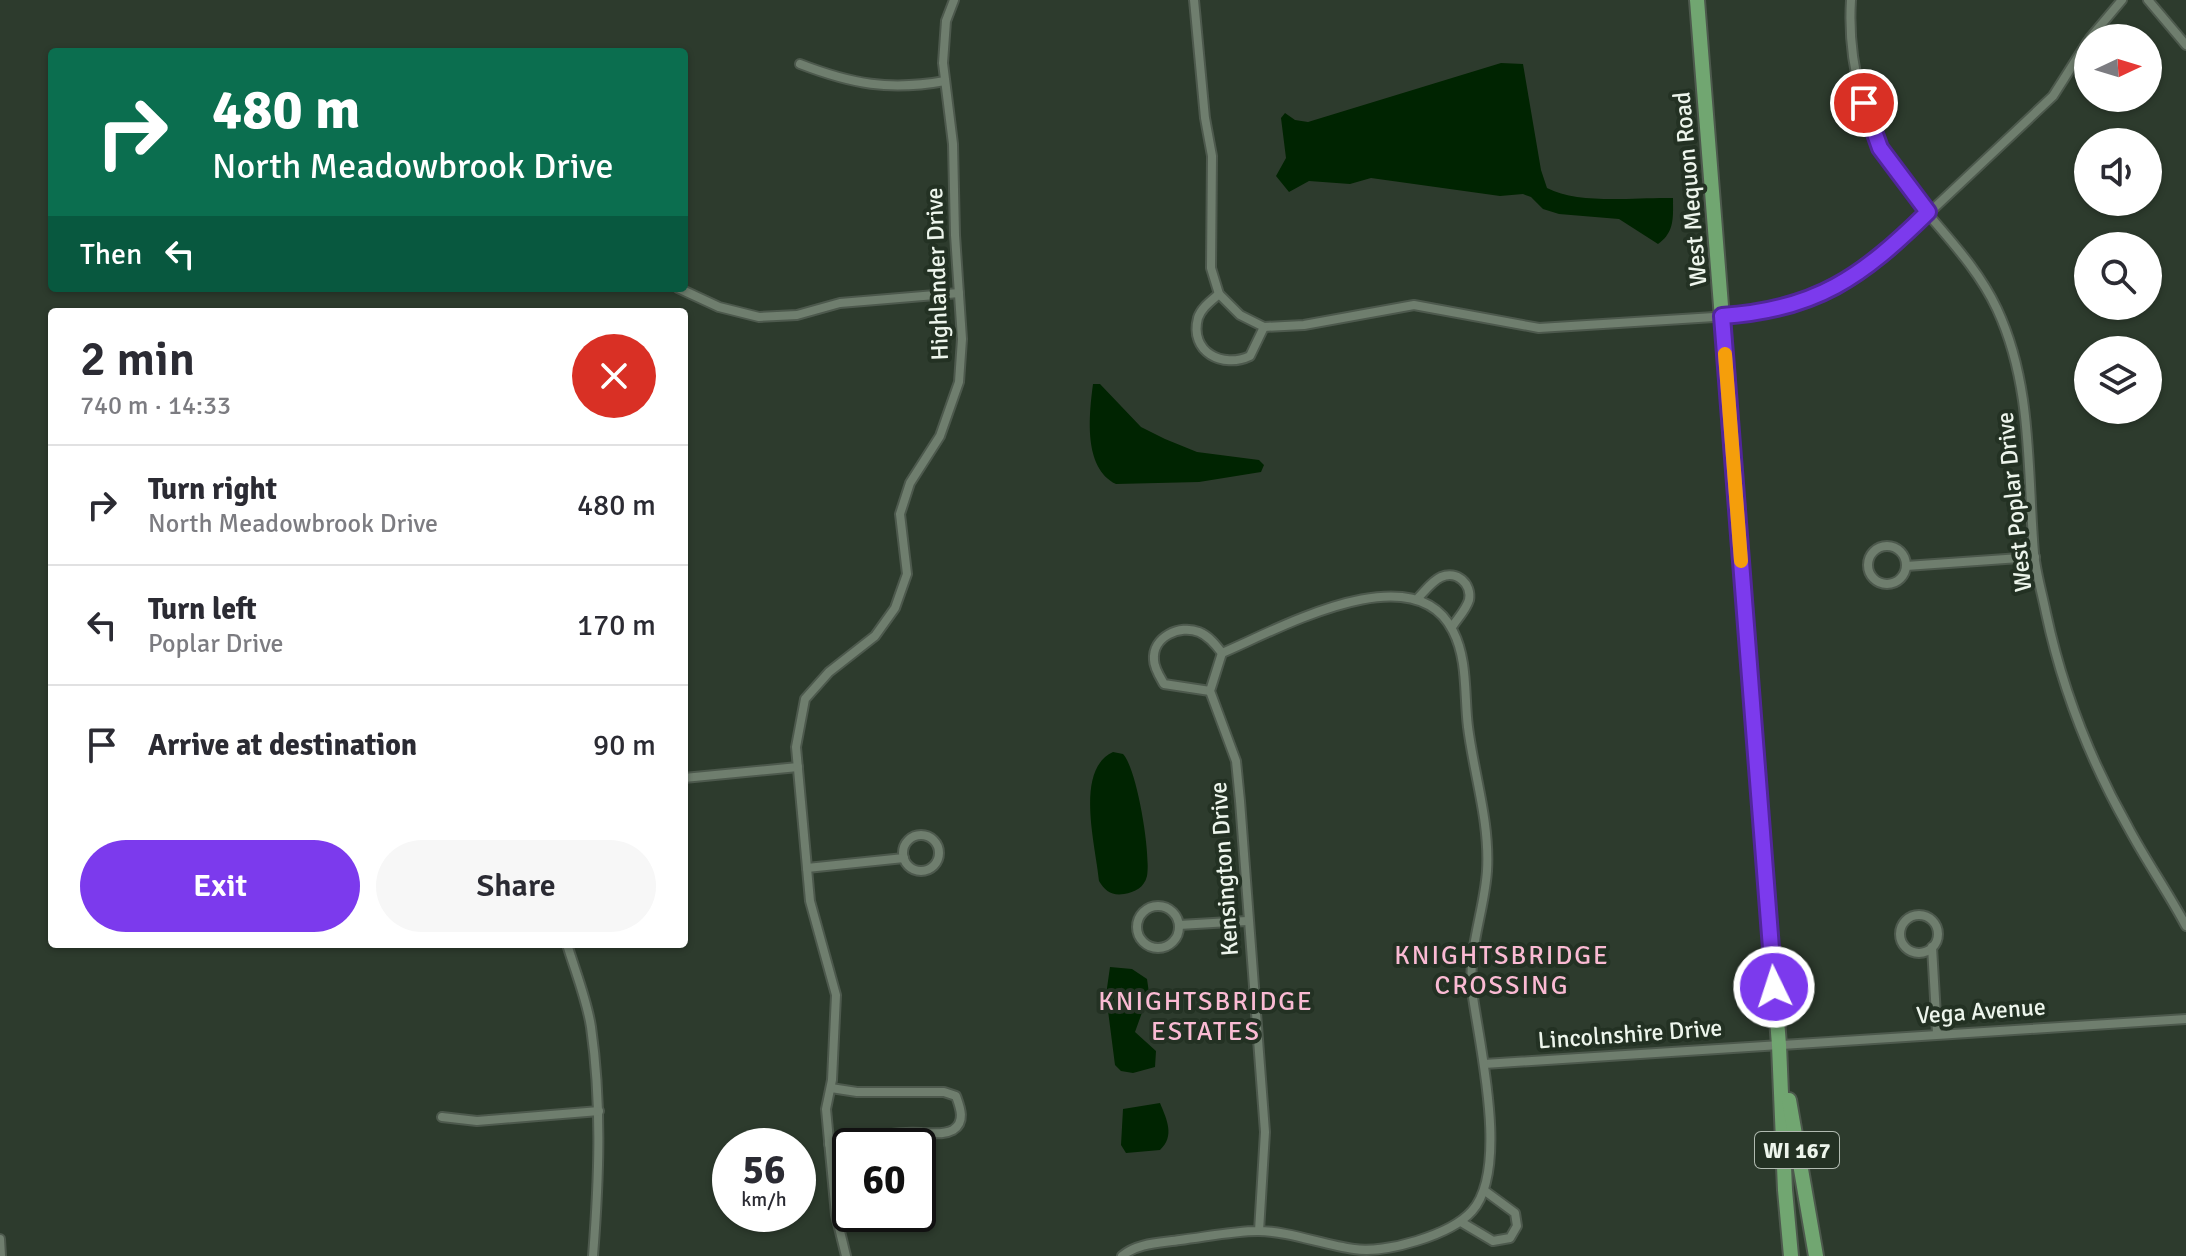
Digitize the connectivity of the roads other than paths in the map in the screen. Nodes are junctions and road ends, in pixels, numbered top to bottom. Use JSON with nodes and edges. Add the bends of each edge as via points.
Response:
{"nodes":[{"id":1,"x":954,"y":0,"type":"edge"},
{"id":2,"x":1194,"y":0,"type":"edge"},
{"id":3,"x":1697,"y":0,"type":"edge"},
{"id":4,"x":1851,"y":0,"type":"edge"},
{"id":5,"x":2122,"y":0,"type":"edge"},
{"id":6,"x":2148,"y":0,"type":"edge"},
{"id":7,"x":2102,"y":24,"type":"edge"},
{"id":8,"x":2186,"y":45,"type":"edge"},
{"id":9,"x":2074,"y":63,"type":"edge"},
{"id":10,"x":800,"y":64,"type":"dead end"},
{"id":11,"x":945,"y":81,"type":"junction"},
{"id":12,"x":1928,"y":212,"type":"junction"},
{"id":13,"x":687,"y":292,"type":"edge"},
{"id":14,"x":959,"y":293,"type":"junction"},
{"id":15,"x":1219,"y":294,"type":"junction"},
{"id":16,"x":1722,"y":316,"type":"junction"},
{"id":17,"x":1264,"y":327,"type":"junction"},
{"id":18,"x":2035,"y":557,"type":"junction"},
{"id":19,"x":1906,"y":566,"type":"junction"},
{"id":20,"x":1418,"y":598,"type":"junction"},
{"id":21,"x":1452,"y":627,"type":"junction"},
{"id":22,"x":1222,"y":653,"type":"junction"},
{"id":23,"x":1210,"y":691,"type":"junction"},
{"id":24,"x":798,"y":767,"type":"junction"},
{"id":25,"x":688,"y":778,"type":"edge"},
{"id":26,"x":904,"y":858,"type":"junction"},
{"id":27,"x":807,"y":868,"type":"junction"},
{"id":28,"x":1247,"y":921,"type":"junction"},
{"id":29,"x":1179,"y":925,"type":"junction"},
{"id":30,"x":2186,"y":926,"type":"edge"},
{"id":31,"x":1932,"y":947,"type":"junction"},
{"id":32,"x":568,"y":948,"type":"edge"},
{"id":33,"x":2186,"y":1019,"type":"edge"},
{"id":34,"x":1937,"y":1033,"type":"junction"},
{"id":35,"x":1779,"y":1045,"type":"junction"},
{"id":36,"x":1484,"y":1064,"type":"junction"},
{"id":37,"x":831,"y":1088,"type":"junction"},
{"id":38,"x":599,"y":1111,"type":"junction"},
{"id":39,"x":442,"y":1117,"type":"dead end"},
{"id":40,"x":829,"y":1144,"type":"junction"},
{"id":41,"x":1485,"y":1191,"type":"junction"},
{"id":42,"x":1461,"y":1222,"type":"junction"},
{"id":43,"x":1259,"y":1231,"type":"junction"},
{"id":44,"x":0,"y":1239,"type":"edge"},
{"id":45,"x":1,"y":1256,"type":"edge"},
{"id":46,"x":593,"y":1256,"type":"edge"},
{"id":47,"x":846,"y":1256,"type":"edge"},
{"id":48,"x":1122,"y":1256,"type":"edge"},
{"id":49,"x":1791,"y":1256,"type":"edge"},
{"id":50,"x":1816,"y":1256,"type":"edge"}],
"edges":[{"from":1,"to":11,"type":"street","name":"Highlander Drive","via":[[946,21]]},
{"from":2,"to":15,"type":"street","via":[[1212,156],[1211,268]]},
{"from":3,"to":16,"type":"main road","name":"West Mequon Road","number":"WI 167"},
{"from":4,"to":12,"type":"street","name":"West Poplar Drive","via":[[1852,53],[1869,119],[1880,148]]},
{"from":5,"to":7,"type":"street"},
{"from":6,"to":8,"type":"street"},
{"from":9,"to":12,"type":"street","via":[[2053,96]]},
{"from":10,"to":11,"type":"street","via":[[868,85]]},
{"from":11,"to":14,"type":"street","name":"Highlander Drive"},
{"from":12,"to":16,"type":"street","via":[[1881,258],[1837,287],[1762,314]]},
{"from":12,"to":18,"type":"street","name":"West Poplar Drive","via":[[1977,273],[2014,352],[2026,418]]},
{"from":13,"to":14,"type":"street","via":[[759,317],[797,315],[840,303]]},
{"from":14,"to":24,"type":"street","name":"Highlander Drive","via":[[959,382],[940,436],[910,483],[900,514],[907,574],[903,586],[875,636],[829,672],[805,699],[796,747]]},
{"from":15,"to":17,"type":"street","via":[[1240,315]]},
{"from":15,"to":17,"type":"street","via":[[1199,316],[1197,332],[1201,347],[1214,358],[1229,363],[1250,356]]},
{"from":16,"to":17,"type":"street","via":[[1539,328],[1400,305],[1332,321]]},
{"from":16,"to":35,"type":"main road","name":"West Mequon Road","number":"WI 167"},
{"from":18,"to":19,"type":"street"},
{"from":18,"to":30,"type":"street","name":"West Poplar Drive","via":[[2057,660],[2094,761]]},
{"from":19,"to":19,"type":"street","via":[[1897,549],[1884,547],[1873,552],[1868,564],[1871,575],[1886,584],[1897,581]]},
{"from":20,"to":21,"type":"street"},
{"from":20,"to":21,"type":"street","via":[[1441,577],[1461,578],[1469,600]]},
{"from":20,"to":22,"type":"street","via":[[1373,597],[1309,616]]},
{"from":21,"to":36,"type":"street","via":[[1462,653],[1472,760],[1487,834],[1487,875],[1471,965]]},
{"from":22,"to":23,"type":"street"},
{"from":22,"to":23,"type":"street","via":[[1198,631],[1179,630],[1157,644],[1153,661],[1164,684]]},
{"from":23,"to":28,"type":"street","name":"Kensington Drive","via":[[1236,761]]},
{"from":24,"to":25,"type":"street"},
{"from":24,"to":27,"type":"street","name":"Highlander Drive"},
{"from":26,"to":26,"type":"street","via":[[910,867],[926,871],[938,860],[939,848],[920,834],[908,840]]},
{"from":26,"to":27,"type":"street"},
{"from":27,"to":37,"type":"street","name":"Highlander Drive","via":[[810,901],[836,995]]},
{"from":28,"to":29,"type":"street"},
{"from":28,"to":43,"type":"street","name":"Kensington Drive","via":[[1265,1132]]},
{"from":29,"to":29,"type":"street","via":[[1168,909],[1154,907],[1142,914],[1137,927],[1141,940],[1159,948],[1176,939]]},
{"from":31,"to":31,"type":"street","via":[[1937,937],[1932,921],[1917,915],[1906,920],[1900,932],[1903,944],[1914,952]]},
{"from":31,"to":34,"type":"street"},
{"from":32,"to":38,"type":"street","via":[[590,1024]]},
{"from":33,"to":34,"type":"street","name":"Vega Avenue"},
{"from":34,"to":35,"type":"street","name":"Vega Avenue"},
{"from":35,"to":36,"type":"street","name":"Lincolnshire Drive"},
{"from":35,"to":49,"type":"main road","name":"West Mequon Road","number":"WI 167"},
{"from":35,"to":50,"type":"main road","name":"West Mequon Road","number":"WI 167"},
{"from":36,"to":41,"type":"street","via":[[1491,1138]]},
{"from":37,"to":40,"type":"street","name":"Highlander Drive","via":[[826,1109]]},
{"from":37,"to":40,"type":"street","via":[[944,1092],[956,1096],[962,1110],[952,1131],[901,1132]]},
{"from":38,"to":39,"type":"street","via":[[477,1121]]},
{"from":38,"to":46,"type":"street"},
{"from":40,"to":47,"type":"street","name":"Highlander Drive"},
{"from":41,"to":42,"type":"street"},
{"from":41,"to":42,"type":"street","via":[[1515,1213],[1517,1226],[1510,1238],[1493,1241]]},
{"from":42,"to":43,"type":"street","via":[[1432,1236],[1358,1250]]},
{"from":43,"to":48,"type":"street","via":[[1147,1244]]},
{"from":44,"to":45,"type":"street"}]}
